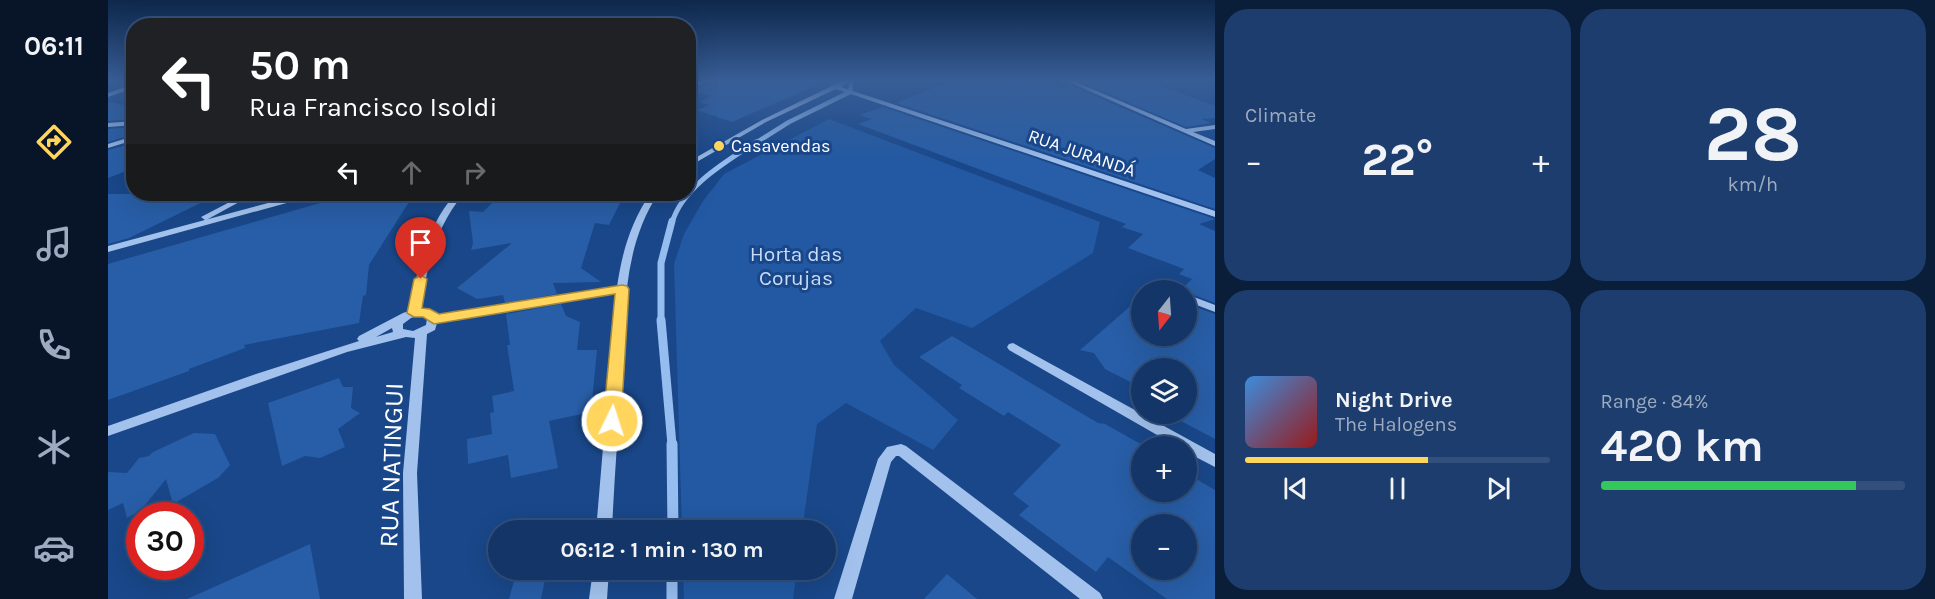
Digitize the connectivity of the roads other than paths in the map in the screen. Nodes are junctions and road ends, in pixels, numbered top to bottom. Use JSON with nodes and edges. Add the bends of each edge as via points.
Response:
{"nodes":[{"id":1,"x":795,"y":108,"type":"edge"},
{"id":2,"x":900,"y":108,"type":"edge"},
{"id":3,"x":1132,"y":108,"type":"edge"},
{"id":4,"x":126,"y":124,"type":"edge"},
{"id":5,"x":108,"y":125,"type":"edge"},
{"id":6,"x":1215,"y":127,"type":"edge"},
{"id":7,"x":1185,"y":131,"type":"junction"},
{"id":8,"x":126,"y":140,"type":"edge"},
{"id":9,"x":1215,"y":144,"type":"edge"},
{"id":10,"x":108,"y":146,"type":"edge"},
{"id":11,"x":696,"y":160,"type":"edge"},
{"id":12,"x":236,"y":201,"type":"edge"},
{"id":13,"x":283,"y":201,"type":"edge"},
{"id":14,"x":454,"y":201,"type":"edge"},
{"id":15,"x":647,"y":201,"type":"edge"},
{"id":16,"x":1215,"y":214,"type":"edge"},
{"id":17,"x":186,"y":227,"type":"junction"},
{"id":18,"x":108,"y":249,"type":"edge"},
{"id":19,"x":622,"y":289,"type":"junction"},
{"id":20,"x":1197,"y":302,"type":"edge"},
{"id":21,"x":1215,"y":309,"type":"edge"},
{"id":22,"x":414,"y":313,"type":"junction"},
{"id":23,"x":401,"y":319,"type":"junction"},
{"id":24,"x":434,"y":320,"type":"junction"},
{"id":25,"x":421,"y":333,"type":"junction"},
{"id":26,"x":402,"y":334,"type":"junction"},
{"id":27,"x":1013,"y":347,"type":"dead end"},
{"id":28,"x":344,"y":349,"type":"junction"},
{"id":29,"x":108,"y":431,"type":"edge"},
{"id":30,"x":1215,"y":461,"type":"edge"},
{"id":31,"x":605,"y":520,"type":"edge"},
{"id":32,"x":600,"y":580,"type":"edge"},
{"id":33,"x":413,"y":599,"type":"edge"},
{"id":34,"x":598,"y":599,"type":"edge"},
{"id":35,"x":843,"y":599,"type":"edge"},
{"id":36,"x":1094,"y":599,"type":"edge"}],
"edges":[{"from":1,"to":11,"type":"street"},
{"from":2,"to":16,"type":"street","name":"RUA JURANDÁ"},
{"from":3,"to":7,"type":"street"},
{"from":4,"to":5,"type":"street"},
{"from":6,"to":7,"type":"street"},
{"from":7,"to":9,"type":"street"},
{"from":8,"to":10,"type":"street"},
{"from":12,"to":17,"type":"street"},
{"from":13,"to":17,"type":"street"},
{"from":14,"to":22,"type":"street","via":[[430,239]]},
{"from":15,"to":19,"type":"street","via":[[634,229]]},
{"from":17,"to":18,"type":"street"},
{"from":19,"to":24,"type":"street"},
{"from":19,"to":31,"type":"street"},
{"from":20,"to":21,"type":"street"},
{"from":22,"to":23,"type":"street"},
{"from":22,"to":24,"type":"street","via":[[425,312]]},
{"from":23,"to":26,"type":"street","via":[[396,328]]},
{"from":23,"to":28,"type":"street"},
{"from":24,"to":25,"type":"street"},
{"from":25,"to":26,"type":"street"},
{"from":25,"to":33,"type":"street","name":"RUA NATINGUI","via":[[410,473]]},
{"from":26,"to":28,"type":"street"},
{"from":27,"to":30,"type":"street"},
{"from":28,"to":29,"type":"street"},
{"from":32,"to":34,"type":"street"},
{"from":35,"to":36,"type":"street","via":[[885,459],[892,451],[901,450]]}]}
